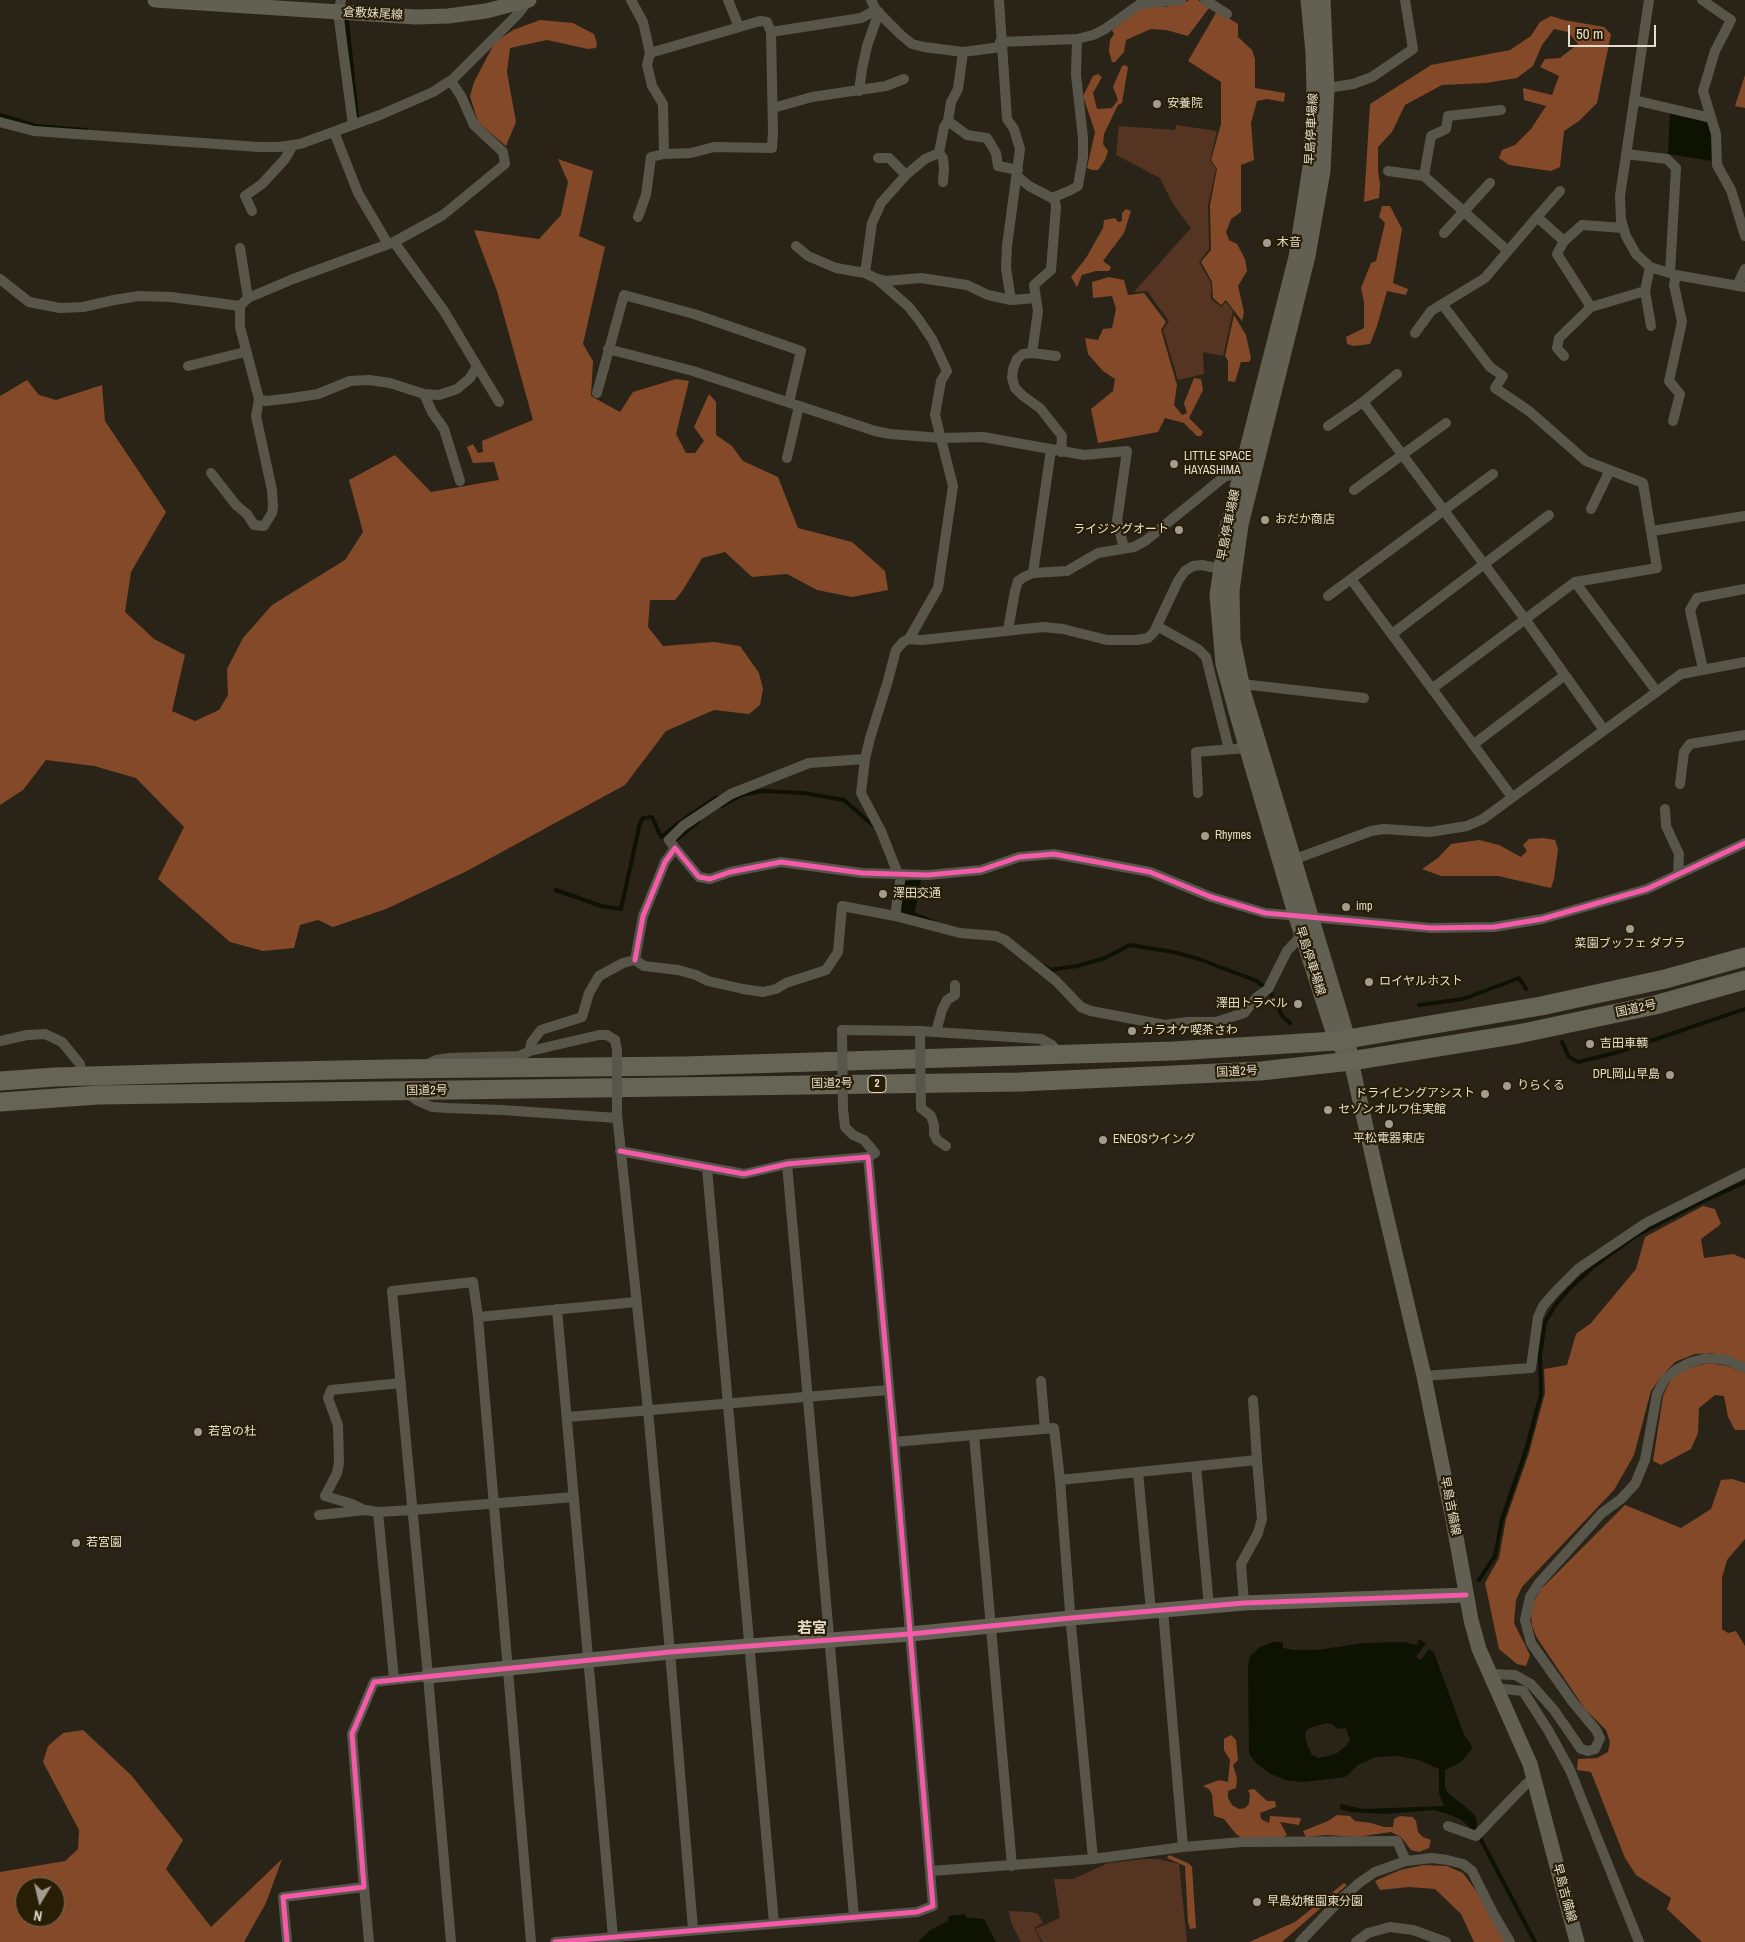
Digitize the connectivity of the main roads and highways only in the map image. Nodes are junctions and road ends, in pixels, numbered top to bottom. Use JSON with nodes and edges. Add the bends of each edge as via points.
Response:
{"nodes":[{"id":1,"x":155,"y":0,"type":"edge"},
{"id":2,"x":529,"y":0,"type":"edge"},
{"id":3,"x":1308,"y":0,"type":"edge"},
{"id":4,"x":1323,"y":0,"type":"edge"},
{"id":5,"x":340,"y":6,"type":"edge"},
{"id":6,"x":1247,"y":474,"type":"junction"},
{"id":7,"x":1288,"y":862,"type":"junction"},
{"id":8,"x":1745,"y":957,"type":"edge"},
{"id":9,"x":1745,"y":980,"type":"edge"},
{"id":10,"x":1342,"y":1040,"type":"junction"},
{"id":11,"x":1351,"y":1061,"type":"junction"},
{"id":12,"x":0,"y":1081,"type":"edge"},
{"id":13,"x":0,"y":1102,"type":"edge"},
{"id":14,"x":1466,"y":1594,"type":"junction"},
{"id":15,"x":428,"y":1676,"type":"road end"},
{"id":16,"x":1577,"y":1942,"type":"edge"}],
"edges":[{"from":1,"to":5,"type":"main road","name":"倉敷妹尾線"},
{"from":2,"to":5,"type":"main road","name":"倉敷妹尾線","via":[[448,16],[416,17]]},
{"from":3,"to":6,"type":"main road","name":"早島停車場線","via":[[1314,52],[1310,167],[1296,257]]},
{"from":4,"to":6,"type":"main road","name":"早島停車場線","via":[[1327,88],[1323,171],[1316,218]]},
{"from":6,"to":7,"type":"main road","name":"早島停車場線","via":[[1232,592],[1233,640]]},
{"from":6,"to":7,"type":"main road","name":"早島停車場線","via":[[1226,527],[1220,569],[1217,595],[1223,664],[1247,748]]},
{"from":7,"to":10,"type":"main road","name":"早島停車場線","via":[[1312,918]]},
{"from":7,"to":10,"type":"main road","name":"早島停車場線","via":[[1296,917]]},
{"from":8,"to":10,"type":"highway","name":"国道2号","number":"2","via":[[1665,979],[1541,1006]]},
{"from":9,"to":11,"type":"highway","name":"国道2号","number":"2","via":[[1655,1005],[1518,1034]]},
{"from":10,"to":11,"type":"main road","name":"早島吉備線"},
{"from":10,"to":12,"type":"highway","name":"国道2号","number":"2","via":[[1060,1055],[682,1066],[82,1076]]},
{"from":11,"to":13,"type":"highway","name":"国道2号","number":"2","via":[[1262,1071],[1020,1082],[98,1095]]},
{"from":11,"to":14,"type":"main road","name":"早島吉備線","via":[[1424,1376]]},
{"from":14,"to":15,"type":"main road","via":[[1244,1603]]},
{"from":14,"to":16,"type":"main road","name":"早島吉備線","via":[[1479,1649],[1530,1764]]}]}
